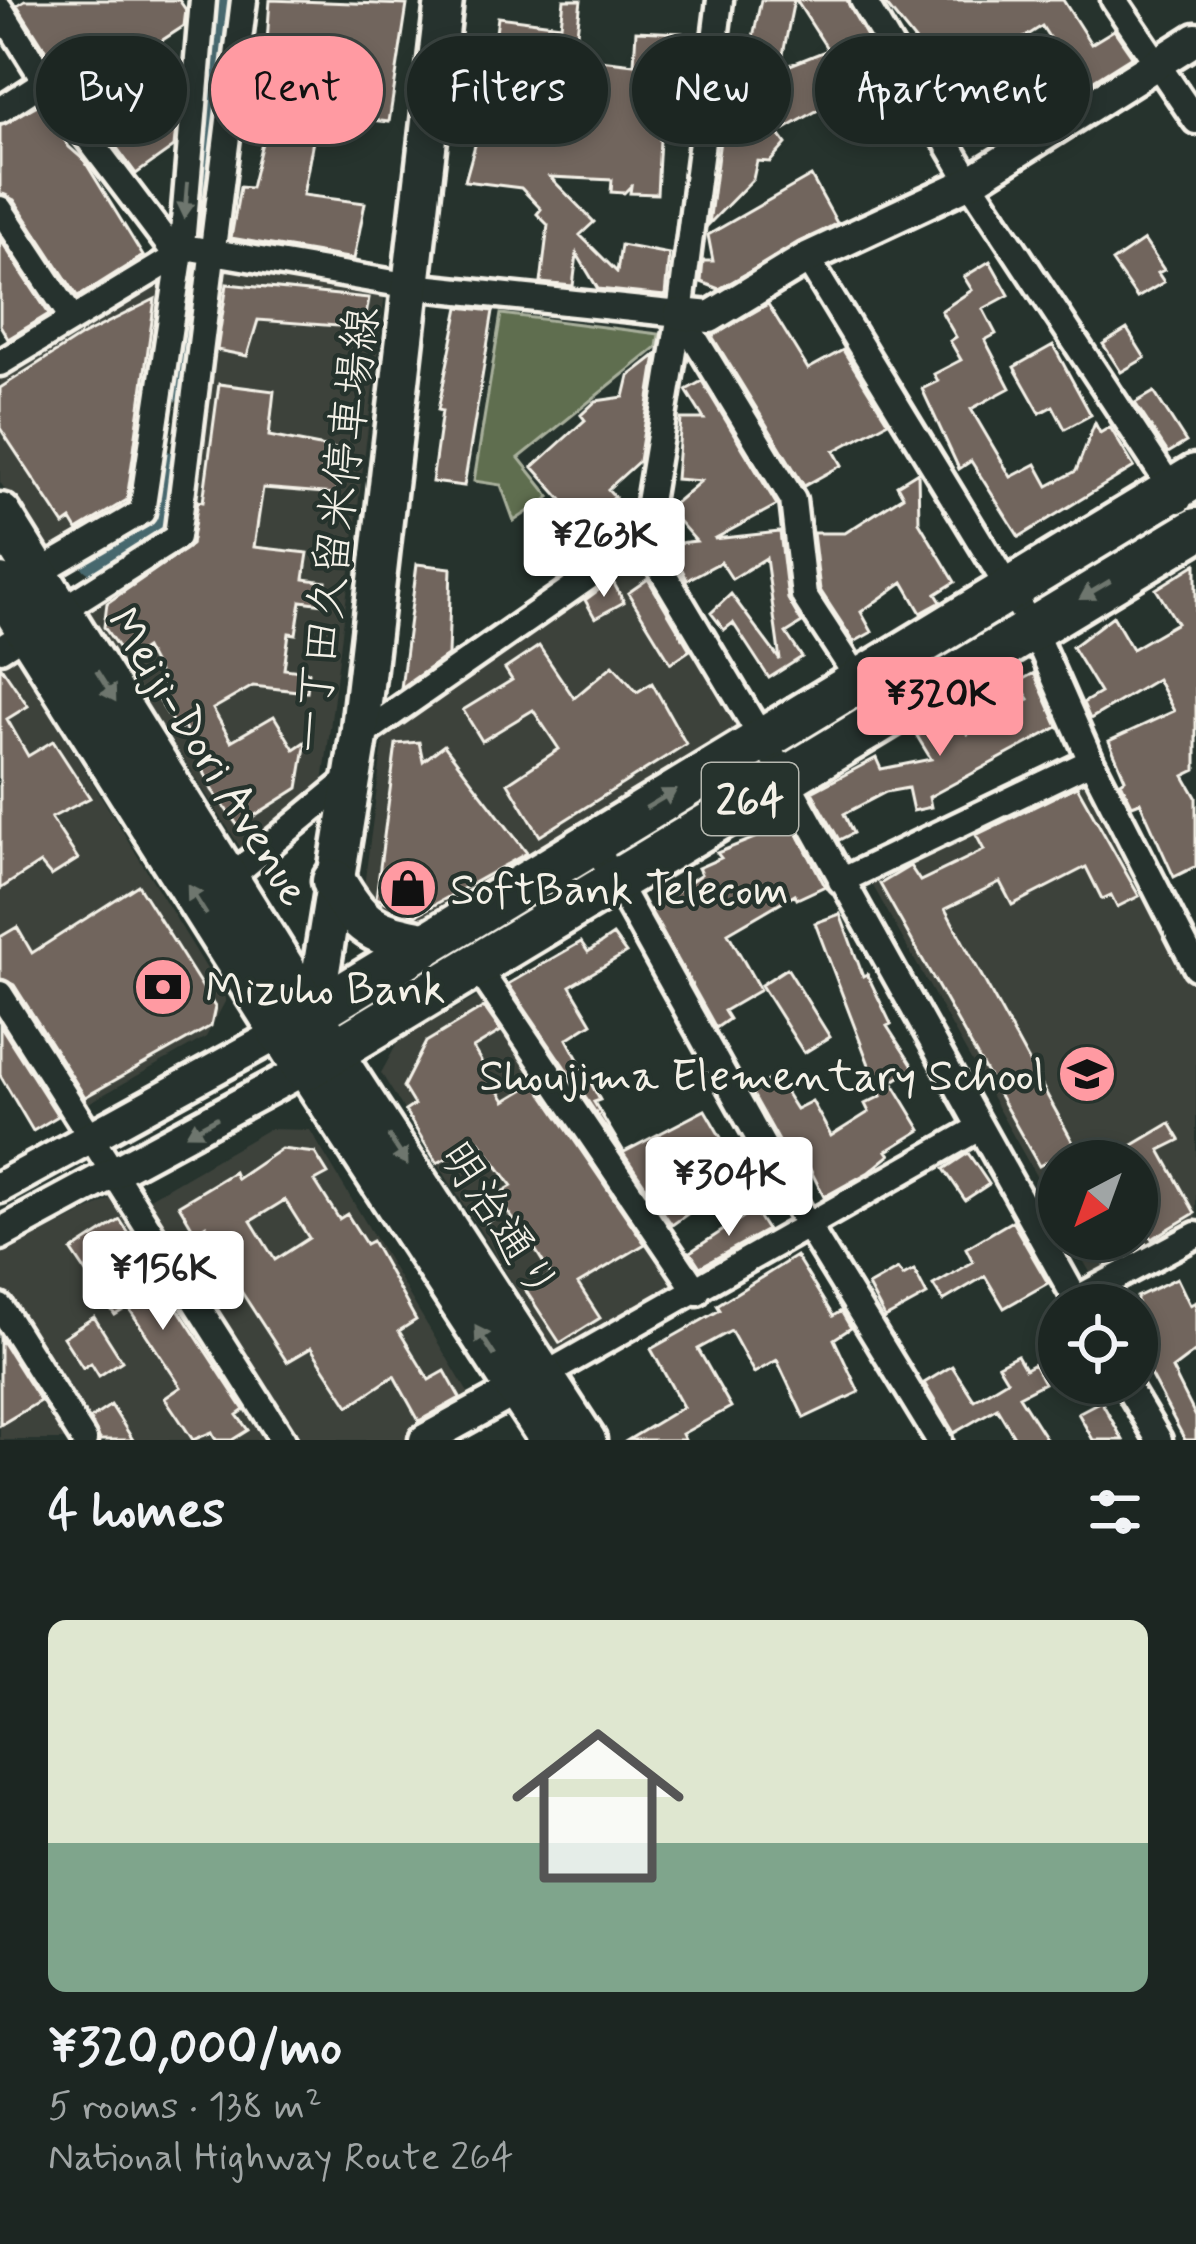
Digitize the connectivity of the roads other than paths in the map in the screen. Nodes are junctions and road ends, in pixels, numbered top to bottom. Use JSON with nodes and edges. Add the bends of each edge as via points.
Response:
{"nodes":[{"id":1,"x":203,"y":0,"type":"edge"},
{"id":2,"x":244,"y":0,"type":"edge"},
{"id":3,"x":444,"y":0,"type":"edge"},
{"id":4,"x":720,"y":0,"type":"edge"},
{"id":5,"x":863,"y":0,"type":"edge"},
{"id":6,"x":1114,"y":0,"type":"edge"},
{"id":7,"x":2,"y":4,"type":"edge"},
{"id":8,"x":1196,"y":39,"type":"edge"},
{"id":9,"x":1160,"y":63,"type":"junction"},
{"id":10,"x":36,"y":65,"type":"edge"},
{"id":11,"x":36,"y":87,"type":"edge"},
{"id":12,"x":0,"y":110,"type":"edge"},
{"id":13,"x":1196,"y":121,"type":"edge"},
{"id":14,"x":95,"y":144,"type":"edge"},
{"id":15,"x":970,"y":182,"type":"junction"},
{"id":16,"x":0,"y":209,"type":"edge"},
{"id":17,"x":180,"y":251,"type":"junction"},
{"id":18,"x":212,"y":254,"type":"junction"},
{"id":19,"x":807,"y":258,"type":"junction"},
{"id":20,"x":412,"y":286,"type":"junction"},
{"id":21,"x":680,"y":314,"type":"junction"},
{"id":22,"x":73,"y":318,"type":"junction"},
{"id":23,"x":0,"y":363,"type":"edge"},
{"id":24,"x":1184,"y":483,"type":"edge"},
{"id":25,"x":0,"y":515,"type":"edge"},
{"id":26,"x":1196,"y":528,"type":"edge"},
{"id":27,"x":643,"y":539,"type":"junction"},
{"id":28,"x":11,"y":586,"type":"edge"},
{"id":29,"x":1009,"y":589,"type":"junction"},
{"id":30,"x":1032,"y":627,"type":"junction"},
{"id":31,"x":29,"y":630,"type":"edge"},
{"id":32,"x":859,"y":680,"type":"junction"},
{"id":33,"x":359,"y":737,"type":"junction"},
{"id":34,"x":761,"y":738,"type":"junction"},
{"id":35,"x":1090,"y":761,"type":"junction"},
{"id":36,"x":784,"y":777,"type":"junction"},
{"id":37,"x":352,"y":778,"type":"junction"},
{"id":38,"x":593,"y":841,"type":"junction"},
{"id":39,"x":227,"y":880,"type":"junction"},
{"id":40,"x":334,"y":881,"type":"junction"},
{"id":41,"x":842,"y":881,"type":"junction"},
{"id":42,"x":616,"y":883,"type":"junction"},
{"id":43,"x":426,"y":943,"type":"junction"},
{"id":44,"x":477,"y":967,"type":"junction"},
{"id":45,"x":1196,"y":967,"type":"edge"},
{"id":46,"x":0,"y":994,"type":"edge"},
{"id":47,"x":295,"y":1023,"type":"junction"},
{"id":48,"x":320,"y":1060,"type":"junction"},
{"id":49,"x":979,"y":1128,"type":"junction"},
{"id":50,"x":89,"y":1140,"type":"junction"},
{"id":51,"x":111,"y":1176,"type":"junction"},
{"id":52,"x":0,"y":1187,"type":"edge"},
{"id":53,"x":809,"y":1228,"type":"junction"},
{"id":54,"x":0,"y":1234,"type":"edge"},
{"id":55,"x":1196,"y":1235,"type":"edge"},
{"id":56,"x":1067,"y":1284,"type":"edge"},
{"id":57,"x":1109,"y":1284,"type":"edge"},
{"id":58,"x":697,"y":1292,"type":"junction"},
{"id":59,"x":0,"y":1307,"type":"edge"},
{"id":60,"x":531,"y":1382,"type":"junction"},
{"id":61,"x":1138,"y":1404,"type":"edge"},
{"id":62,"x":84,"y":1440,"type":"edge"},
{"id":63,"x":283,"y":1440,"type":"edge"},
{"id":64,"x":425,"y":1440,"type":"edge"},
{"id":65,"x":548,"y":1440,"type":"edge"},
{"id":66,"x":587,"y":1440,"type":"edge"},
{"id":67,"x":939,"y":1440,"type":"edge"},
{"id":68,"x":1159,"y":1440,"type":"edge"}],
"edges":[{"from":1,"to":17,"type":"street","one_way":true},
{"from":2,"to":18,"type":"street"},
{"from":3,"to":20,"type":"main road","name":"一丁田久留米停車場線"},
{"from":4,"to":21,"type":"street"},
{"from":5,"to":15,"type":"street"},
{"from":6,"to":9,"type":"street"},
{"from":7,"to":10,"type":"street"},
{"from":8,"to":9,"type":"street"},
{"from":9,"to":13,"type":"street"},
{"from":9,"to":15,"type":"street"},
{"from":11,"to":12,"type":"street"},
{"from":14,"to":17,"type":"street"},
{"from":15,"to":19,"type":"street"},
{"from":15,"to":24,"type":"street"},
{"from":16,"to":22,"type":"street"},
{"from":17,"to":18,"type":"street"},
{"from":17,"to":22,"type":"street"},
{"from":17,"to":28,"type":"street","via":[[142,512]]},
{"from":18,"to":20,"type":"street"},
{"from":18,"to":31,"type":"street","via":[[177,537]]},
{"from":19,"to":21,"type":"street","via":[[710,317]]},
{"from":19,"to":29,"type":"street"},
{"from":20,"to":21,"type":"street"},
{"from":20,"to":33,"type":"main road","name":"一丁田久留米停車場線"},
{"from":21,"to":27,"type":"street"},
{"from":21,"to":32,"type":"street","via":[[794,500],[804,596]]},
{"from":22,"to":23,"type":"street"},
{"from":24,"to":26,"type":"street"},
{"from":24,"to":29,"type":"highway","number":"264"},
{"from":25,"to":28,"type":"highway","name":"Meiji-Dori Avenue"},
{"from":26,"to":30,"type":"highway","number":"264","one_way":true},
{"from":27,"to":33,"type":"street"},
{"from":27,"to":34,"type":"street"},
{"from":28,"to":31,"type":"highway","name":"Meiji-Dori Avenue"},
{"from":29,"to":30,"type":"street"},
{"from":29,"to":32,"type":"highway","number":"264"},
{"from":30,"to":35,"type":"street"},
{"from":30,"to":36,"type":"highway","number":"264"},
{"from":31,"to":39,"type":"highway","name":"Meiji-Dori Avenue","one_way":true},
{"from":47,"to":31,"type":"highway","name":"Meiji-Dori Avenue","one_way":true},
{"from":32,"to":34,"type":"highway","number":"264"},
{"from":33,"to":37,"type":"main road","name":"一丁田久留米停車場線"},
{"from":34,"to":36,"type":"street"},
{"from":38,"to":34,"type":"highway","number":"264","one_way":true},
{"from":35,"to":41,"type":"street"},
{"from":35,"to":45,"type":"street"},
{"from":36,"to":41,"type":"street"},
{"from":36,"to":42,"type":"highway","number":"264"},
{"from":37,"to":39,"type":"street"},
{"from":37,"to":40,"type":"main road","name":"一丁田久留米停車場線"},
{"from":38,"to":42,"type":"street"},
{"from":38,"to":43,"type":"highway","number":"264"},
{"from":39,"to":47,"type":"highway","name":"Meiji-Dori Avenue"},
{"from":40,"to":43,"type":"highway","via":[[354,916],[377,932]]},
{"from":40,"to":47,"type":"main road","name":"一丁田久留米停車場線"},
{"from":41,"to":49,"type":"street"},
{"from":42,"to":44,"type":"highway","number":"264"},
{"from":42,"to":53,"type":"street"},
{"from":43,"to":47,"type":"highway","number":"264"},
{"from":44,"to":48,"type":"highway","number":"264"},
{"from":44,"to":58,"type":"street"},
{"from":46,"to":50,"type":"street"},
{"from":47,"to":48,"type":"highway","name":"Meiji-Dori Avenue"},
{"from":47,"to":50,"type":"street"},
{"from":48,"to":51,"type":"street","one_way":true},
{"from":48,"to":60,"type":"main road","name":"明治通り"},
{"from":49,"to":53,"type":"street"},
{"from":49,"to":56,"type":"street"},
{"from":50,"to":51,"type":"street"},
{"from":50,"to":52,"type":"street"},
{"from":51,"to":54,"type":"street"},
{"from":51,"to":63,"type":"street"},
{"from":53,"to":58,"type":"street"},
{"from":53,"to":67,"type":"street"},
{"from":55,"to":57,"type":"street"},
{"from":58,"to":60,"type":"street"},
{"from":59,"to":62,"type":"street"},
{"from":60,"to":64,"type":"street"},
{"from":60,"to":65,"type":"main road","name":"明治通り"},
{"from":60,"to":66,"type":"main road","name":"明治通り"},
{"from":61,"to":68,"type":"street"}]}
